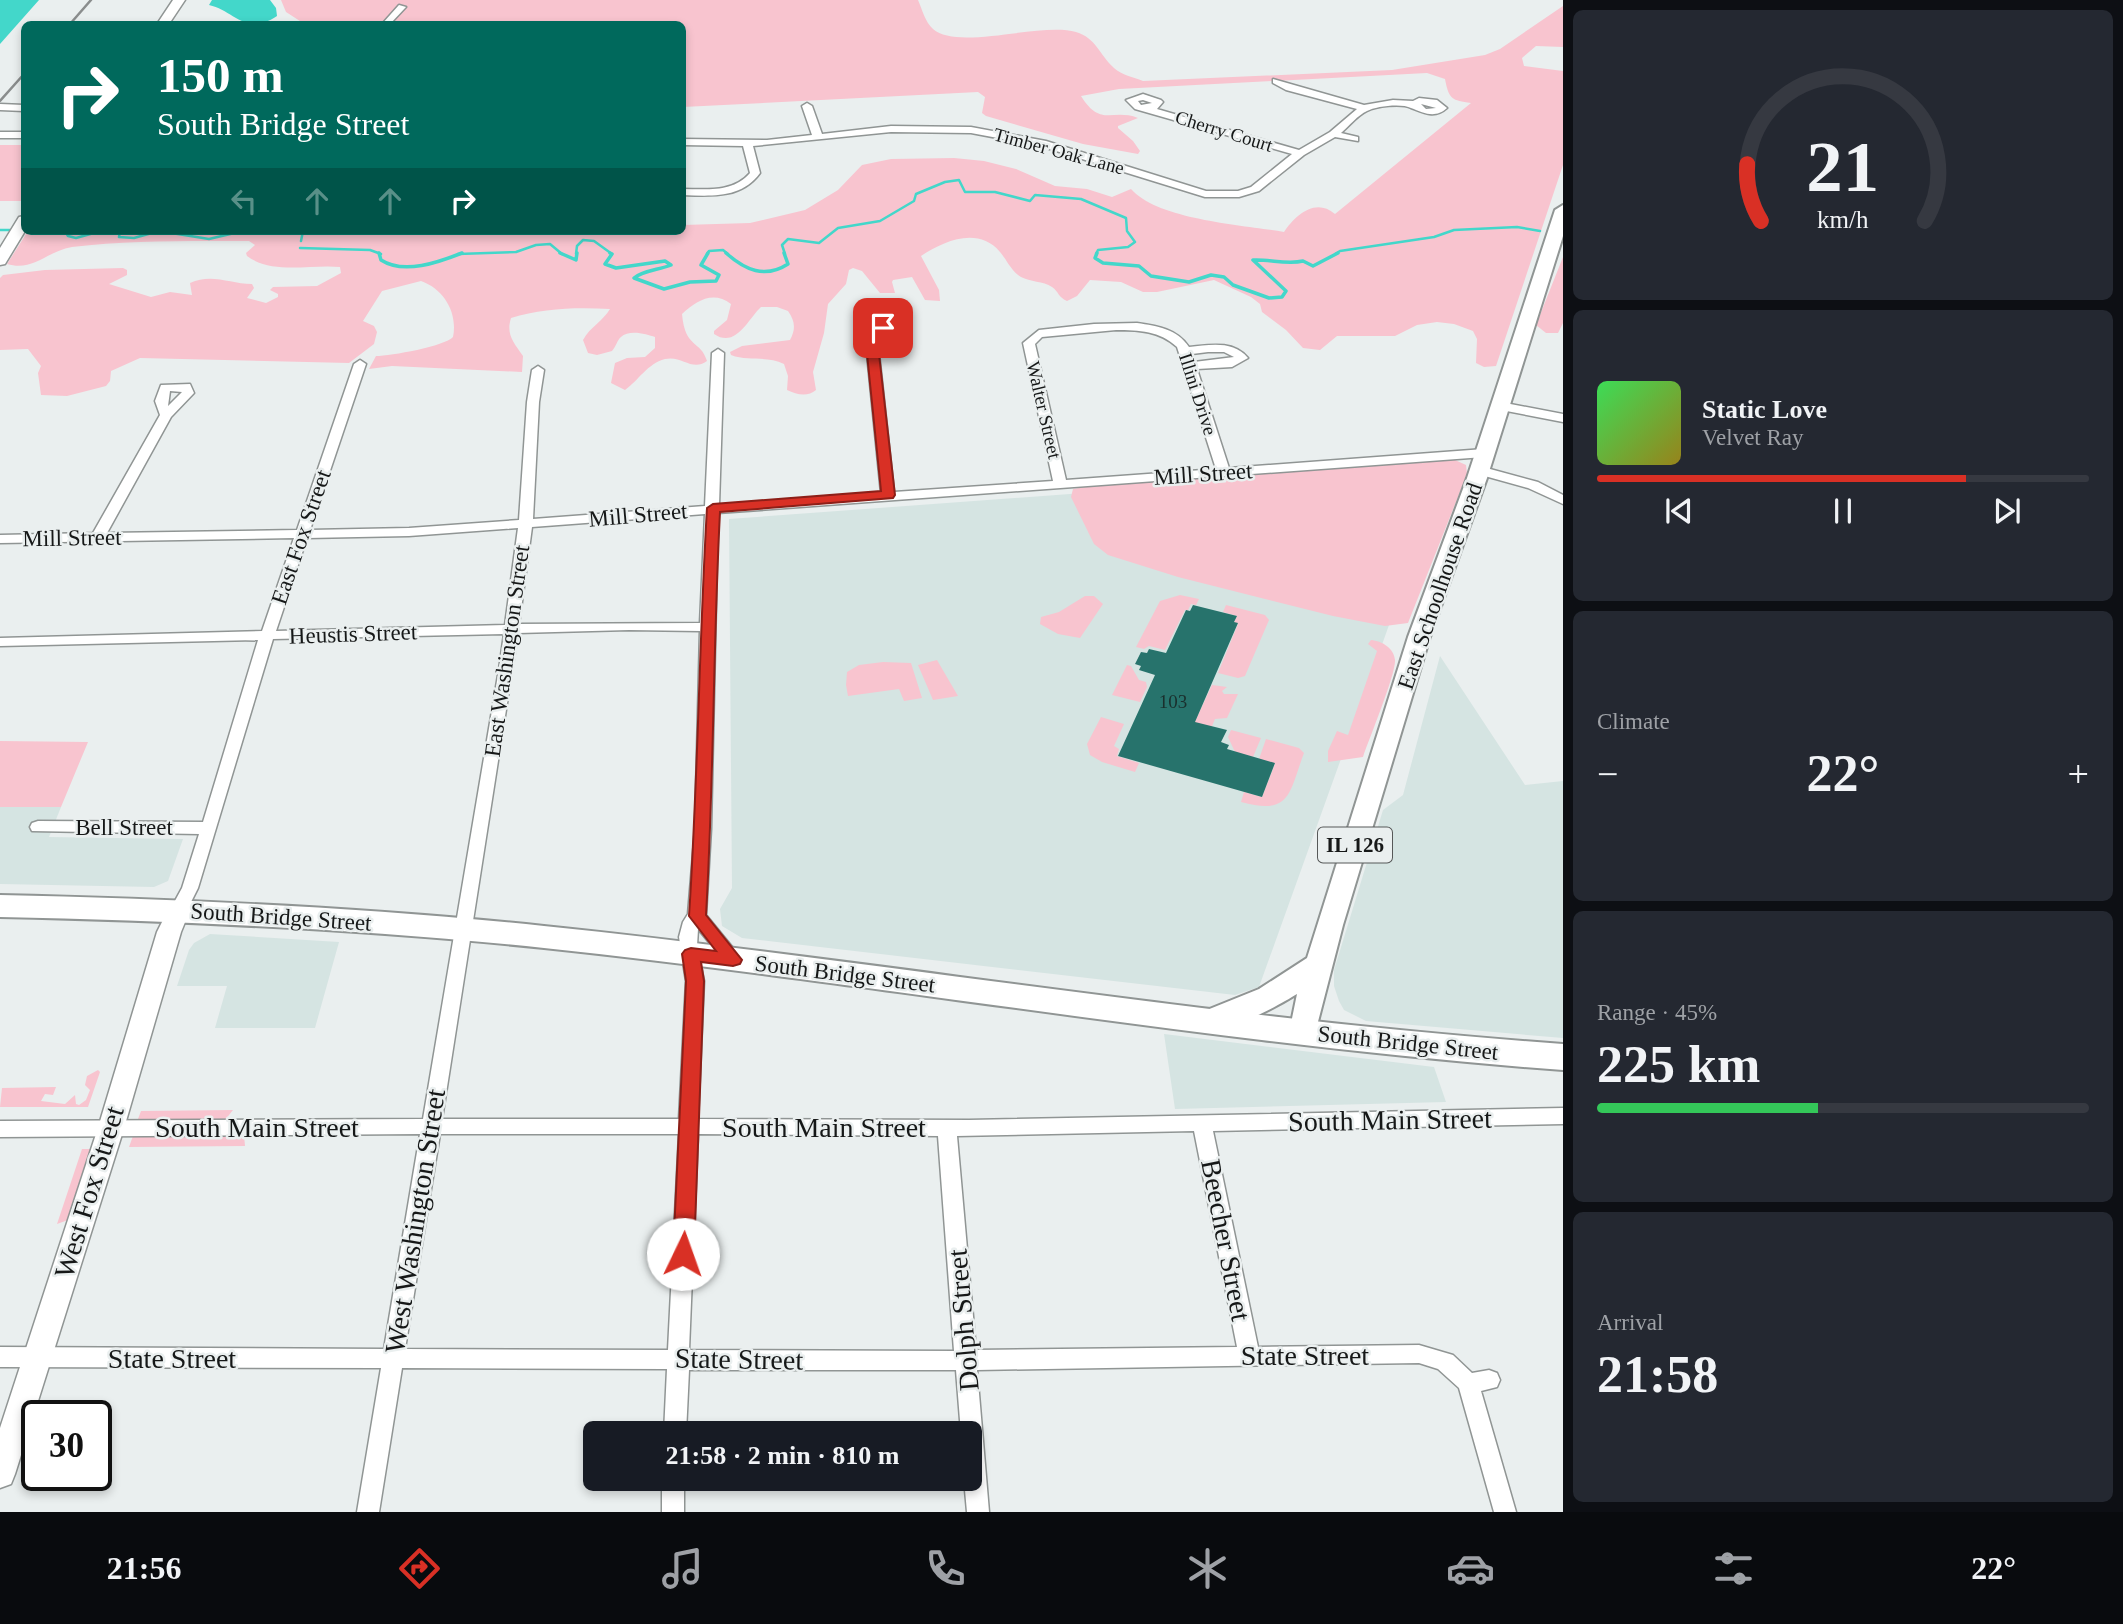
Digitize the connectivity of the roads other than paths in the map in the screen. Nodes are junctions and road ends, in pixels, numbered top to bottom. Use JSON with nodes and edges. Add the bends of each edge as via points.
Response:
{"nodes":[{"id":1,"x":179,"y":0,"type":"edge"},
{"id":2,"x":402,"y":7,"type":"dead end"},
{"id":3,"x":165,"y":21,"type":"edge"},
{"id":4,"x":389,"y":21,"type":"edge"},
{"id":5,"x":1276,"y":81,"type":"dead end"},
{"id":6,"x":1414,"y":104,"type":"dead end"},
{"id":7,"x":807,"y":106,"type":"dead end"},
{"id":8,"x":0,"y":107,"type":"edge"},
{"id":9,"x":21,"y":108,"type":"edge"},
{"id":10,"x":1147,"y":108,"type":"dead end"},
{"id":11,"x":1364,"y":108,"type":"junction"},
{"id":12,"x":1334,"y":134,"type":"junction"},
{"id":13,"x":0,"y":135,"type":"edge"},
{"id":14,"x":21,"y":135,"type":"edge"},
{"id":15,"x":818,"y":138,"type":"junction"},
{"id":16,"x":1354,"y":139,"type":"dead end"},
{"id":17,"x":686,"y":142,"type":"edge"},
{"id":18,"x":747,"y":143,"type":"junction"},
{"id":19,"x":1300,"y":153,"type":"junction"},
{"id":20,"x":686,"y":192,"type":"edge"},
{"id":21,"x":1561,"y":217,"type":"edge"},
{"id":22,"x":21,"y":225,"type":"edge"},
{"id":23,"x":0,"y":261,"type":"edge"},
{"id":24,"x":883,"y":328,"type":"dead end"},
{"id":25,"x":1032,"y":338,"type":"joint"},
{"id":26,"x":1185,"y":351,"type":"junction"},
{"id":27,"x":718,"y":353,"type":"dead end"},
{"id":28,"x":360,"y":364,"type":"dead end"},
{"id":29,"x":1189,"y":366,"type":"junction"},
{"id":30,"x":538,"y":370,"type":"dead end"},
{"id":31,"x":1500,"y":406,"type":"junction"},
{"id":32,"x":166,"y":415,"type":"dead end"},
{"id":33,"x":1563,"y":418,"type":"edge"},
{"id":34,"x":1482,"y":462,"type":"junction"},
{"id":35,"x":1224,"y":472,"type":"junction"},
{"id":36,"x":1060,"y":484,"type":"junction"},
{"id":37,"x":888,"y":495,"type":"junction"},
{"id":38,"x":1563,"y":500,"type":"edge"},
{"id":39,"x":713,"y":508,"type":"junction"},
{"id":40,"x":525,"y":524,"type":"junction"},
{"id":41,"x":303,"y":535,"type":"junction"},
{"id":42,"x":97,"y":538,"type":"junction"},
{"id":43,"x":0,"y":540,"type":"edge"},
{"id":44,"x":707,"y":627,"type":"junction"},
{"id":45,"x":510,"y":631,"type":"junction"},
{"id":46,"x":267,"y":636,"type":"junction"},
{"id":47,"x":0,"y":642,"type":"edge"},
{"id":48,"x":38,"y":827,"type":"dead end"},
{"id":49,"x":209,"y":828,"type":"junction"},
{"id":50,"x":0,"y":906,"type":"edge"},
{"id":51,"x":179,"y":910,"type":"junction"},
{"id":52,"x":697,"y":916,"type":"junction"},
{"id":53,"x":462,"y":930,"type":"junction"},
{"id":54,"x":691,"y":954,"type":"junction"},
{"id":55,"x":733,"y":960,"type":"junction"},
{"id":56,"x":1320,"y":963,"type":"junction"},
{"id":57,"x":1212,"y":1020,"type":"junction"},
{"id":58,"x":1303,"y":1032,"type":"junction"},
{"id":59,"x":1563,"y":1057,"type":"edge"},
{"id":60,"x":1563,"y":1116,"type":"edge"},
{"id":61,"x":1202,"y":1125,"type":"junction"},
{"id":62,"x":690,"y":1126,"type":"junction"},
{"id":63,"x":429,"y":1127,"type":"junction"},
{"id":64,"x":111,"y":1128,"type":"junction"},
{"id":65,"x":947,"y":1128,"type":"junction"},
{"id":66,"x":0,"y":1129,"type":"edge"},
{"id":67,"x":1249,"y":1355,"type":"junction"},
{"id":68,"x":0,"y":1357,"type":"edge"},
{"id":69,"x":37,"y":1357,"type":"junction"},
{"id":70,"x":677,"y":1358,"type":"junction"},
{"id":71,"x":393,"y":1359,"type":"junction"},
{"id":72,"x":967,"y":1359,"type":"junction"},
{"id":73,"x":675,"y":1421,"type":"edge"},
{"id":74,"x":0,"y":1474,"type":"edge"},
{"id":75,"x":673,"y":1491,"type":"edge"},
{"id":76,"x":368,"y":1512,"type":"edge"},
{"id":77,"x":673,"y":1512,"type":"edge"},
{"id":78,"x":978,"y":1512,"type":"edge"},
{"id":79,"x":1505,"y":1512,"type":"edge"}],
"edges":[{"from":1,"to":3,"type":"street"},
{"from":2,"to":4,"type":"street"},
{"from":5,"to":11,"type":"street"},
{"from":6,"to":11,"type":"street"},
{"from":7,"to":15,"type":"street"},
{"from":8,"to":9,"type":"street"},
{"from":10,"to":19,"type":"street","name":"Cherry Court"},
{"from":11,"to":12,"type":"street","name":"Timber Oak Lane"},
{"from":12,"to":16,"type":"street"},
{"from":12,"to":19,"type":"street","name":"Timber Oak Lane"},
{"from":13,"to":14,"type":"street"},
{"from":15,"to":18,"type":"street","name":"Timber Oak Lane"},
{"from":15,"to":19,"type":"street","name":"Timber Oak Lane","via":[[918,127],[993,132],[1216,195],[1255,189]]},
{"from":17,"to":18,"type":"street","name":"Timber Oak Lane"},
{"from":18,"to":20,"type":"street","via":[[755,173],[750,182],[735,189]]},
{"from":21,"to":31,"type":"main road","name":"East Schoolhouse Road"},
{"from":22,"to":23,"type":"street"},
{"from":24,"to":37,"type":"street","via":[[873,354]]},
{"from":25,"to":26,"type":"street","name":"Illini Drive","via":[[1151,328],[1174,336]]},
{"from":25,"to":36,"type":"street","name":"Walter Street"},
{"from":26,"to":29,"type":"street","name":"Illini Drive"},
{"from":26,"to":29,"type":"street","via":[[1225,349],[1242,358]]},
{"from":27,"to":39,"type":"street"},
{"from":28,"to":41,"type":"street","name":"East Fox Street"},
{"from":29,"to":35,"type":"street","name":"Illini Drive"},
{"from":30,"to":40,"type":"street","name":"East Washington Street"},
{"from":31,"to":33,"type":"street"},
{"from":31,"to":34,"type":"main road","name":"East Schoolhouse Road"},
{"from":32,"to":42,"type":"street"},
{"from":34,"to":35,"type":"street","name":"Mill Street"},
{"from":34,"to":38,"type":"street","name":"Mill Street"},
{"from":34,"to":56,"type":"main road","name":"East Schoolhouse Road","number":"IL 126","via":[[1419,637]]},
{"from":35,"to":36,"type":"street","name":"Mill Street"},
{"from":36,"to":37,"type":"street","name":"Mill Street"},
{"from":37,"to":39,"type":"street","name":"Mill Street"},
{"from":39,"to":40,"type":"street","name":"Mill Street"},
{"from":39,"to":44,"type":"street"},
{"from":40,"to":41,"type":"street","name":"Mill Street"},
{"from":40,"to":45,"type":"street","name":"East Washington Street"},
{"from":41,"to":42,"type":"street","name":"Mill Street"},
{"from":41,"to":46,"type":"street","name":"East Fox Street"},
{"from":42,"to":43,"type":"street","name":"Mill Street"},
{"from":44,"to":45,"type":"street","name":"Heustis Street"},
{"from":44,"to":52,"type":"street"},
{"from":45,"to":46,"type":"street","name":"Heustis Street"},
{"from":45,"to":53,"type":"street","name":"East Washington Street"},
{"from":46,"to":47,"type":"street","name":"Heustis Street"},
{"from":46,"to":49,"type":"street","name":"East Fox Street"},
{"from":48,"to":49,"type":"street","name":"Bell Street"},
{"from":49,"to":51,"type":"street","name":"East Fox Street"},
{"from":50,"to":51,"type":"highway","name":"South Bridge Street"},
{"from":51,"to":53,"type":"highway","name":"South Bridge Street"},
{"from":51,"to":64,"type":"street","name":"West Fox Street"},
{"from":52,"to":54,"type":"street","via":[[688,933]]},
{"from":52,"to":55,"type":"street"},
{"from":53,"to":54,"type":"highway","name":"South Bridge Street"},
{"from":53,"to":63,"type":"street","name":"West Washington Street"},
{"from":54,"to":55,"type":"highway","name":"South Bridge Street"},
{"from":54,"to":62,"type":"street","via":[[695,981]]},
{"from":55,"to":57,"type":"highway","name":"South Bridge Street"},
{"from":56,"to":57,"type":"main road","via":[[1293,986]]},
{"from":56,"to":58,"type":"main road","name":"East Schoolhouse Road"},
{"from":57,"to":58,"type":"highway","name":"South Bridge Street"},
{"from":58,"to":59,"type":"highway","name":"South Bridge Street"},
{"from":60,"to":61,"type":"street","name":"South Main Street"},
{"from":61,"to":65,"type":"street","name":"South Main Street"},
{"from":61,"to":67,"type":"street","name":"Beecher Street"},
{"from":62,"to":63,"type":"street","name":"South Main Street"},
{"from":62,"to":65,"type":"street","name":"South Main Street"},
{"from":62,"to":70,"type":"street"},
{"from":63,"to":64,"type":"street","name":"South Main Street"},
{"from":63,"to":71,"type":"street","name":"West Washington Street"},
{"from":64,"to":66,"type":"street","name":"South Main Street"},
{"from":64,"to":69,"type":"street","name":"West Fox Street"},
{"from":65,"to":72,"type":"street","name":"Dolph Street"},
{"from":67,"to":72,"type":"street","name":"State Street"},
{"from":67,"to":79,"type":"street","name":"State Street","via":[[1419,1354],[1479,1381]]},
{"from":68,"to":69,"type":"street","name":"State Street"},
{"from":69,"to":71,"type":"street","name":"State Street"},
{"from":69,"to":74,"type":"street","name":"West Fox Street"},
{"from":70,"to":71,"type":"street","name":"State Street"},
{"from":70,"to":72,"type":"street","name":"State Street"},
{"from":70,"to":73,"type":"street"},
{"from":71,"to":76,"type":"street","name":"West Washington Street"},
{"from":72,"to":78,"type":"street","name":"Dolph Street"},
{"from":75,"to":77,"type":"street"}]}
